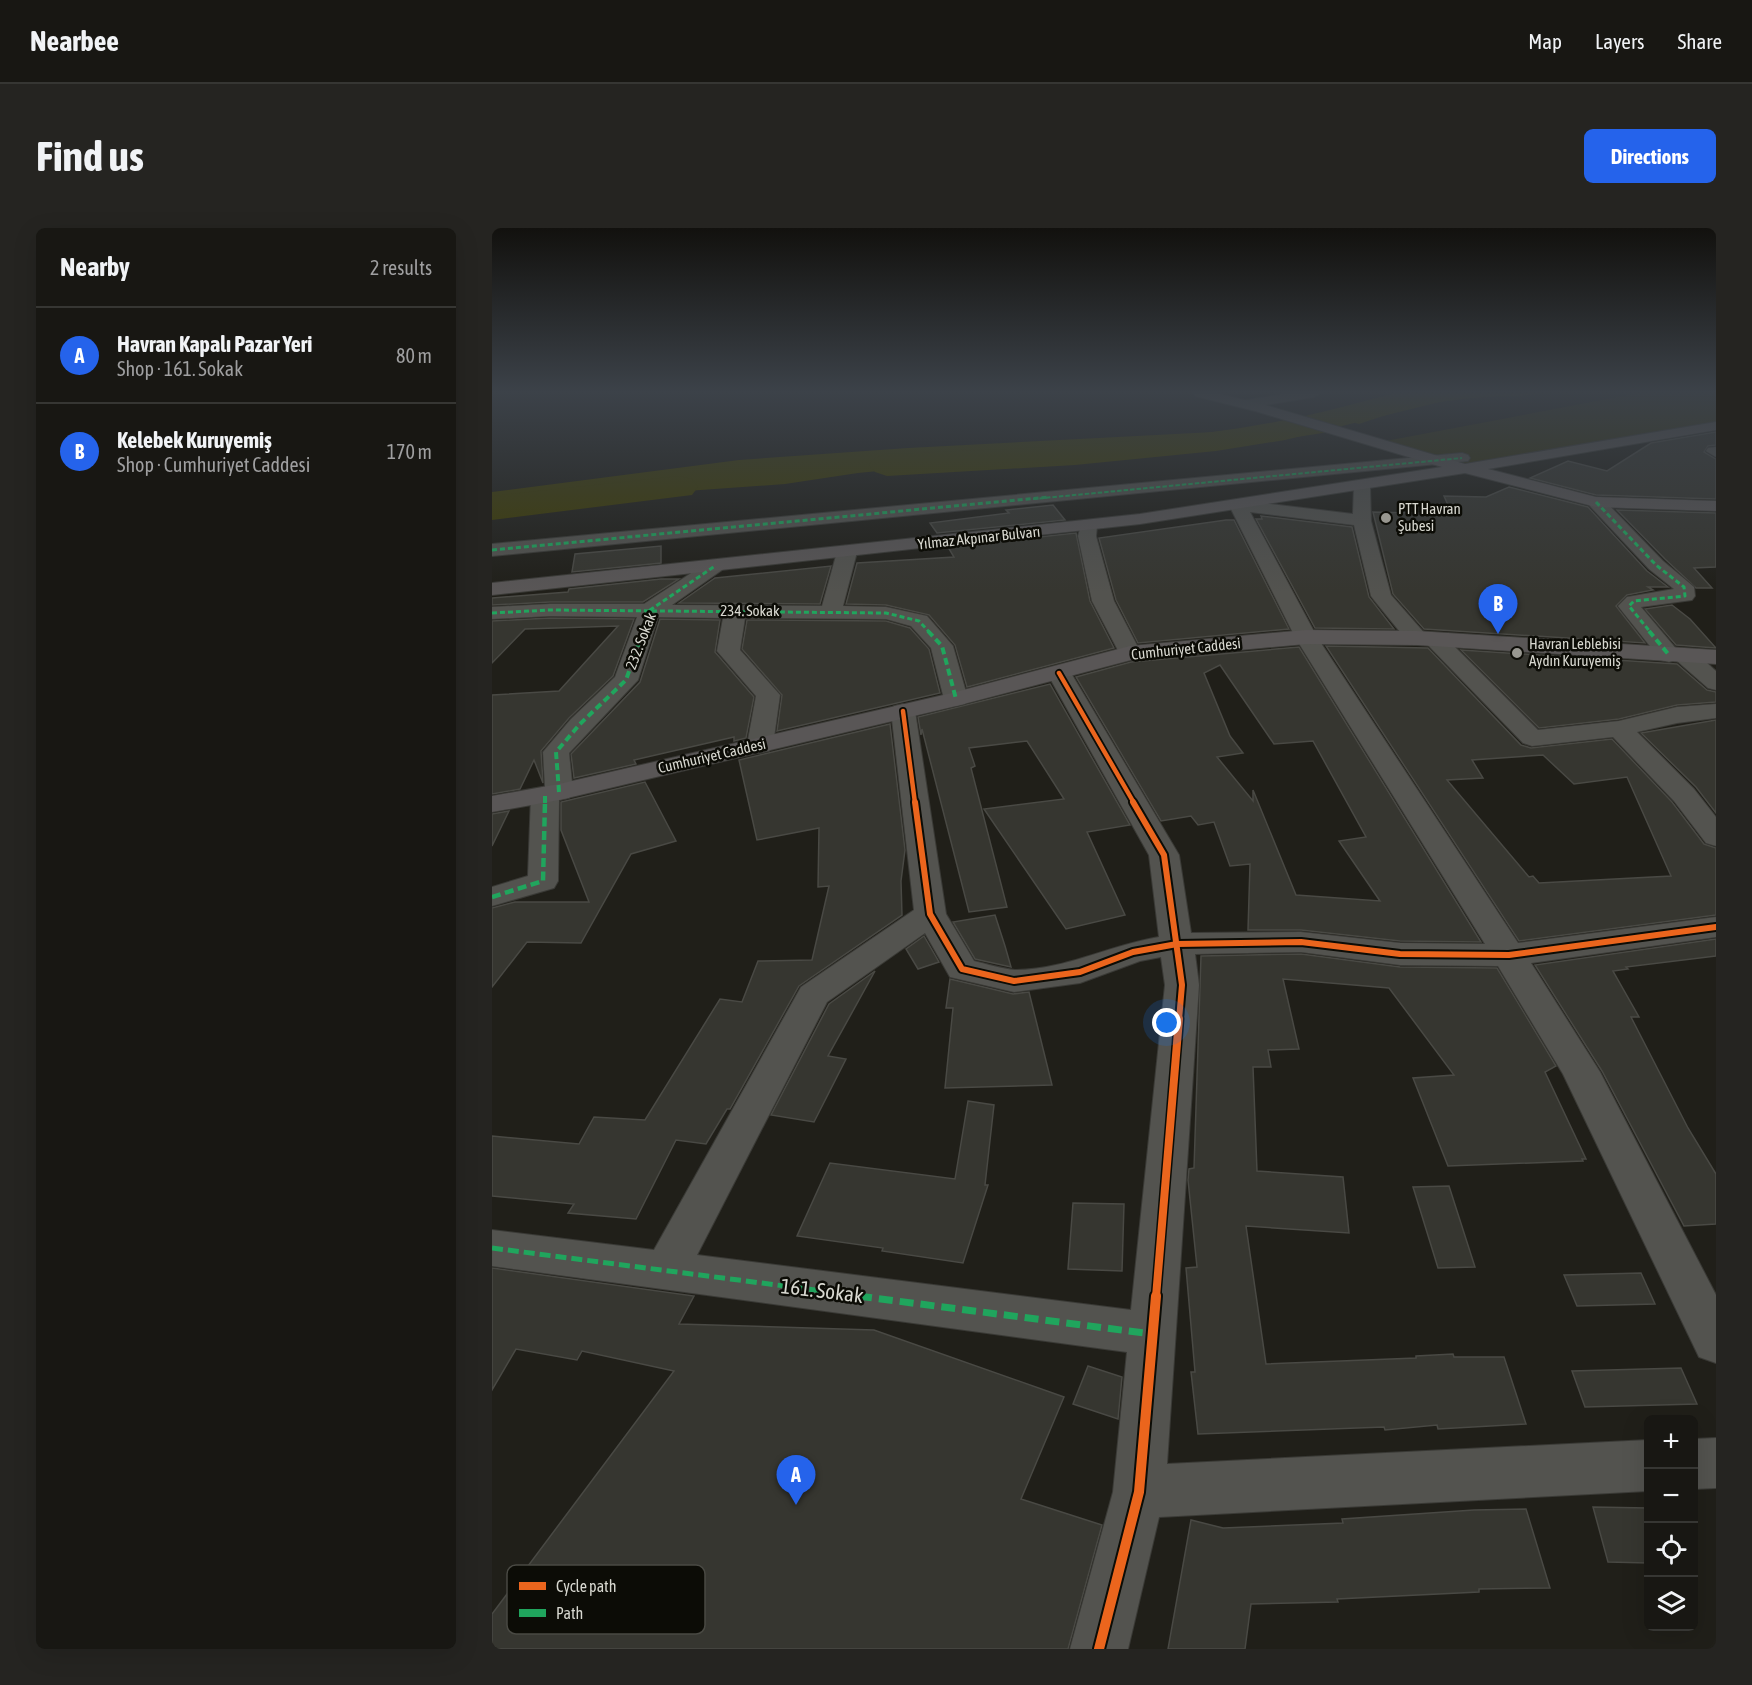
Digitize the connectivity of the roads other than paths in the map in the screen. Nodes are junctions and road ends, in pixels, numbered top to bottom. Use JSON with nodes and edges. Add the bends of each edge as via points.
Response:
{"nodes":[{"id":1,"x":1430,"y":459,"type":"edge"},
{"id":2,"x":1495,"y":459,"type":"edge"},
{"id":3,"x":1436,"y":461,"type":"junction"},
{"id":4,"x":1463,"y":464,"type":"junction"},
{"id":5,"x":1362,"y":486,"type":"junction"},
{"id":6,"x":1596,"y":502,"type":"junction"},
{"id":7,"x":1238,"y":505,"type":"junction"},
{"id":8,"x":1716,"y":506,"type":"edge"},
{"id":9,"x":1362,"y":521,"type":"junction"},
{"id":10,"x":1088,"y":526,"type":"junction"},
{"id":11,"x":492,"y":550,"type":"edge"},
{"id":12,"x":847,"y":552,"type":"junction"},
{"id":13,"x":715,"y":566,"type":"junction"},
{"id":14,"x":492,"y":590,"type":"edge"},
{"id":15,"x":650,"y":610,"type":"junction"},
{"id":16,"x":735,"y":611,"type":"junction"},
{"id":17,"x":831,"y":612,"type":"junction"},
{"id":18,"x":492,"y":613,"type":"edge"},
{"id":19,"x":1306,"y":637,"type":"junction"},
{"id":20,"x":1426,"y":639,"type":"junction"},
{"id":21,"x":1130,"y":653,"type":"junction"},
{"id":22,"x":1677,"y":656,"type":"junction"},
{"id":23,"x":1716,"y":657,"type":"edge"},
{"id":24,"x":1059,"y":673,"type":"junction"},
{"id":25,"x":1716,"y":683,"type":"edge"},
{"id":26,"x":956,"y":699,"type":"junction"},
{"id":27,"x":903,"y":711,"type":"junction"},
{"id":28,"x":1716,"y":711,"type":"edge"},
{"id":29,"x":1618,"y":729,"type":"junction"},
{"id":30,"x":760,"y":745,"type":"junction"},
{"id":31,"x":552,"y":793,"type":"junction"},
{"id":32,"x":492,"y":804,"type":"edge"},
{"id":33,"x":1716,"y":837,"type":"edge"},
{"id":34,"x":492,"y":897,"type":"edge"},
{"id":35,"x":930,"y":914,"type":"junction"},
{"id":36,"x":1716,"y":927,"type":"edge"},
{"id":37,"x":1177,"y":944,"type":"junction"},
{"id":38,"x":1509,"y":955,"type":"junction"},
{"id":39,"x":492,"y":1248,"type":"edge"},
{"id":40,"x":666,"y":1270,"type":"junction"},
{"id":41,"x":1152,"y":1334,"type":"junction"},
{"id":42,"x":1716,"y":1342,"type":"edge"},
{"id":43,"x":1716,"y":1463,"type":"edge"},
{"id":44,"x":1698,"y":1464,"type":"edge"},
{"id":45,"x":1644,"y":1466,"type":"edge"},
{"id":46,"x":1139,"y":1492,"type":"junction"},
{"id":47,"x":1098,"y":1649,"type":"edge"}],
"edges":[{"from":1,"to":3,"type":"main road"},
{"from":2,"to":4,"type":"main road","name":"Yılmaz Akpınar Bulvarı"},
{"from":3,"to":4,"type":"street"},
{"from":3,"to":11,"type":"street"},
{"from":4,"to":5,"type":"main road","name":"Yılmaz Akpınar Bulvarı"},
{"from":4,"to":6,"type":"main road"},
{"from":5,"to":7,"type":"main road","name":"Yılmaz Akpınar Bulvarı"},
{"from":5,"to":9,"type":"street"},
{"from":6,"to":8,"type":"main road"},
{"from":6,"to":22,"type":"street","via":[[1656,565],[1684,587],[1685,596],[1634,601],[1629,606]]},
{"from":7,"to":9,"type":"street"},
{"from":7,"to":10,"type":"main road","name":"Yılmaz Akpınar Bulvarı"},
{"from":7,"to":19,"type":"street"},
{"from":9,"to":20,"type":"street","via":[[1381,596]]},
{"from":10,"to":12,"type":"main road","name":"Yılmaz Akpınar Bulvarı"},
{"from":10,"to":21,"type":"street","via":[[1103,601]]},
{"from":12,"to":13,"type":"main road","name":"Yılmaz Akpınar Bulvarı"},
{"from":12,"to":17,"type":"street"},
{"from":13,"to":14,"type":"main road","name":"Yılmaz Akpınar Bulvarı"},
{"from":13,"to":15,"type":"street","name":"232. Sokak"},
{"from":15,"to":16,"type":"street","name":"234. Sokak"},
{"from":15,"to":18,"type":"street","name":"234. Sokak"},
{"from":15,"to":31,"type":"street","name":"232. Sokak","via":[[626,680],[556,752]]},
{"from":16,"to":17,"type":"street","name":"234. Sokak"},
{"from":16,"to":30,"type":"street","via":[[728,651],[768,695]]},
{"from":17,"to":26,"type":"street","name":"234. Sokak","via":[[886,613],[919,621],[942,646]]},
{"from":19,"to":20,"type":"main road","name":"Cumhuriyet Caddesi"},
{"from":19,"to":21,"type":"main road","name":"Cumhuriyet Caddesi"},
{"from":19,"to":38,"type":"street"},
{"from":20,"to":22,"type":"main road","name":"Cumhuriyet Caddesi"},
{"from":20,"to":29,"type":"street","via":[[1532,738]]},
{"from":21,"to":24,"type":"main road","name":"Cumhuriyet Caddesi"},
{"from":22,"to":23,"type":"main road","name":"Cumhuriyet Caddesi"},
{"from":22,"to":25,"type":"street"},
{"from":24,"to":26,"type":"main road","name":"Cumhuriyet Caddesi"},
{"from":24,"to":37,"type":"street","via":[[1164,855]]},
{"from":26,"to":27,"type":"main road","name":"Cumhuriyet Caddesi"},
{"from":27,"to":30,"type":"main road","name":"Cumhuriyet Caddesi"},
{"from":27,"to":35,"type":"street"},
{"from":28,"to":29,"type":"street","via":[[1677,715]]},
{"from":29,"to":33,"type":"street","via":[[1684,795]]},
{"from":30,"to":31,"type":"main road","name":"Cumhuriyet Caddesi"},
{"from":31,"to":32,"type":"main road","name":"Cumhuriyet Caddesi"},
{"from":31,"to":34,"type":"street","name":"232. Sokak","via":[[543,881]]},
{"from":35,"to":37,"type":"street","via":[[962,969],[1014,981],[1080,972],[1133,952]]},
{"from":35,"to":40,"type":"street","via":[[813,994]]},
{"from":36,"to":38,"type":"street"},
{"from":37,"to":38,"type":"street","via":[[1300,942],[1400,954]]},
{"from":37,"to":41,"type":"street","via":[[1182,986]]},
{"from":38,"to":42,"type":"street","via":[[1581,1072]]},
{"from":39,"to":40,"type":"street","name":"161. Sokak"},
{"from":40,"to":41,"type":"street","name":"161. Sokak"},
{"from":41,"to":46,"type":"street"},
{"from":43,"to":44,"type":"street"},
{"from":45,"to":46,"type":"street"},
{"from":46,"to":47,"type":"street"}]}
